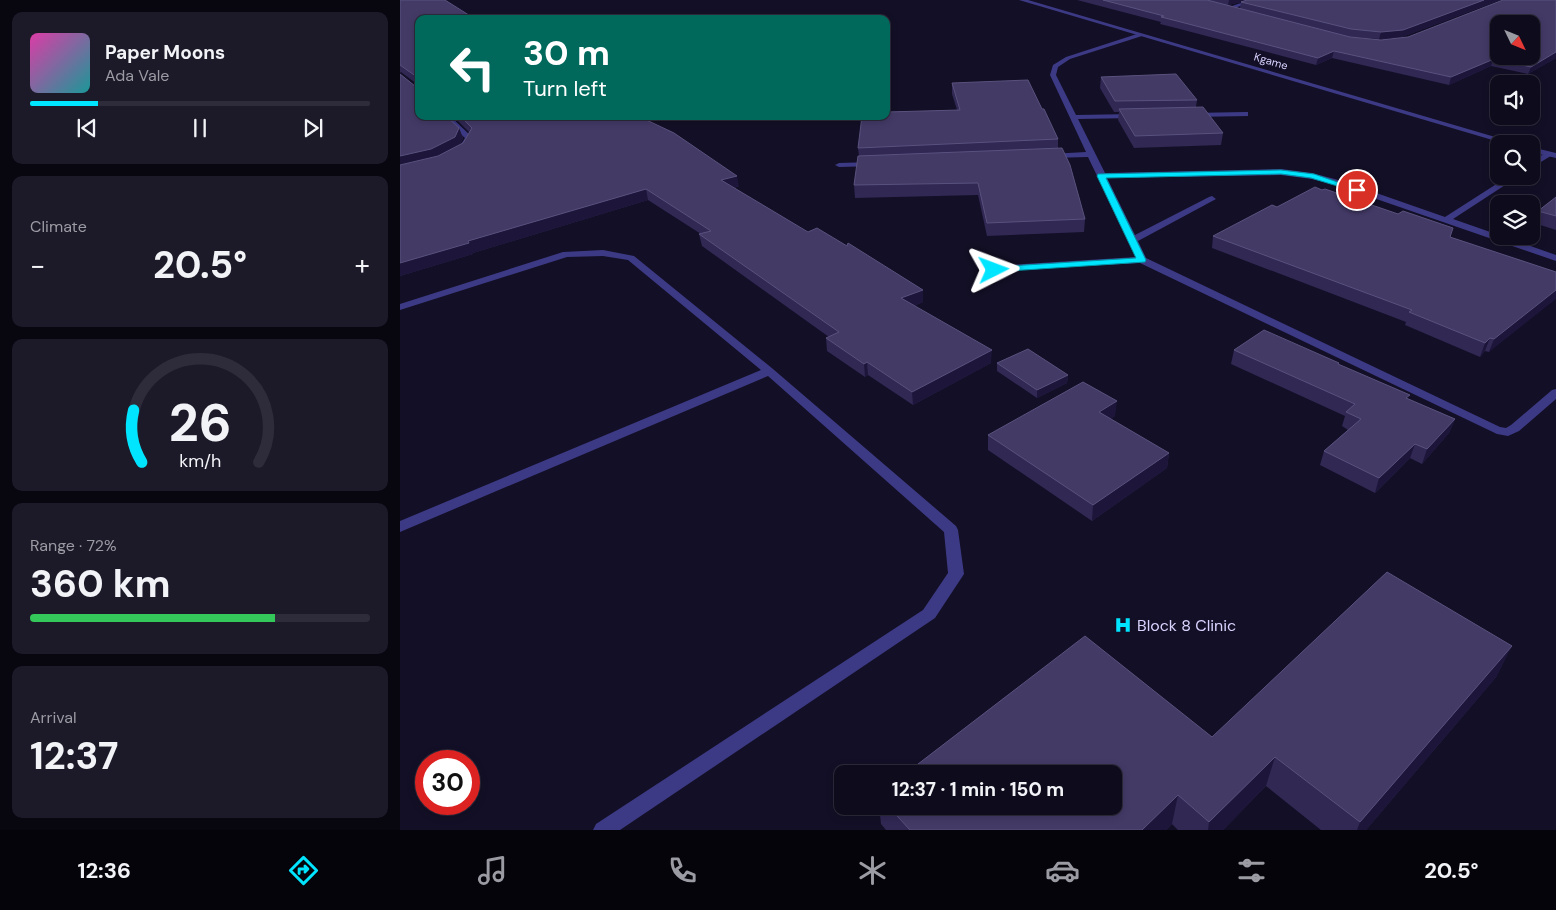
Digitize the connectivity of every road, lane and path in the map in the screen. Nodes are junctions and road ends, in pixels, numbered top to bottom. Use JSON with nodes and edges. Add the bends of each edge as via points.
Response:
{"nodes":[{"id":1,"x":1022,"y":0,"type":"edge"},
{"id":2,"x":1256,"y":0,"type":"edge"},
{"id":3,"x":1217,"y":7,"type":"edge"},
{"id":4,"x":1226,"y":9,"type":"junction"},
{"id":5,"x":1245,"y":14,"type":"edge"},
{"id":6,"x":1140,"y":35,"type":"junction"},
{"id":7,"x":1245,"y":114,"type":"dead end"},
{"id":8,"x":1187,"y":115,"type":"edge"},
{"id":9,"x":1139,"y":116,"type":"edge"},
{"id":10,"x":1072,"y":117,"type":"junction"},
{"id":11,"x":449,"y":120,"type":"edge"},
{"id":12,"x":1490,"y":137,"type":"edge"},
{"id":13,"x":1540,"y":151,"type":"edge"},
{"id":14,"x":454,"y":154,"type":"edge"},
{"id":15,"x":1090,"y":154,"type":"junction"},
{"id":16,"x":1553,"y":155,"type":"edge"},
{"id":17,"x":1042,"y":156,"type":"edge"},
{"id":18,"x":1540,"y":162,"type":"edge"},
{"id":19,"x":878,"y":164,"type":"edge"},
{"id":20,"x":839,"y":165,"type":"dead end"},
{"id":21,"x":1101,"y":176,"type":"junction"},
{"id":22,"x":1501,"y":185,"type":"edge"},
{"id":23,"x":1212,"y":199,"type":"dead end"},
{"id":24,"x":1446,"y":220,"type":"junction"},
{"id":25,"x":1132,"y":240,"type":"junction"},
{"id":26,"x":1556,"y":258,"type":"edge"},
{"id":27,"x":1142,"y":260,"type":"junction"},
{"id":28,"x":994,"y":270,"type":"dead end"},
{"id":29,"x":400,"y":307,"type":"edge"},
{"id":30,"x":769,"y":371,"type":"junction"},
{"id":31,"x":1556,"y":393,"type":"edge"},
{"id":32,"x":400,"y":526,"type":"edge"},
{"id":33,"x":603,"y":830,"type":"edge"}],
"edges":[{"from":1,"to":6,"type":"street","name":"Kgame"},
{"from":2,"to":4,"type":"street"},
{"from":3,"to":4,"type":"street"},
{"from":4,"to":5,"type":"street"},
{"from":6,"to":10,"type":"street","via":[[1068,58],[1055,66],[1053,75]]},
{"from":6,"to":12,"type":"street","name":"Kgame"},
{"from":7,"to":8,"type":"street"},
{"from":9,"to":10,"type":"street"},
{"from":10,"to":15,"type":"street"},
{"from":11,"to":14,"type":"street","via":[[469,138],[463,150]]},
{"from":13,"to":16,"type":"street"},
{"from":15,"to":17,"type":"street"},
{"from":15,"to":21,"type":"street"},
{"from":16,"to":18,"type":"street"},
{"from":19,"to":20,"type":"street"},
{"from":21,"to":24,"type":"street","via":[[1281,172],[1339,184]]},
{"from":21,"to":25,"type":"street"},
{"from":22,"to":24,"type":"street"},
{"from":23,"to":25,"type":"street"},
{"from":24,"to":26,"type":"street"},
{"from":25,"to":27,"type":"street"},
{"from":27,"to":28,"type":"street"},
{"from":27,"to":31,"type":"street","via":[[1496,430],[1508,432],[1515,428]]},
{"from":29,"to":30,"type":"street","via":[[566,254],[603,253],[631,258]]},
{"from":30,"to":32,"type":"street"},
{"from":30,"to":33,"type":"street","via":[[951,530],[956,574],[928,614]]}]}
